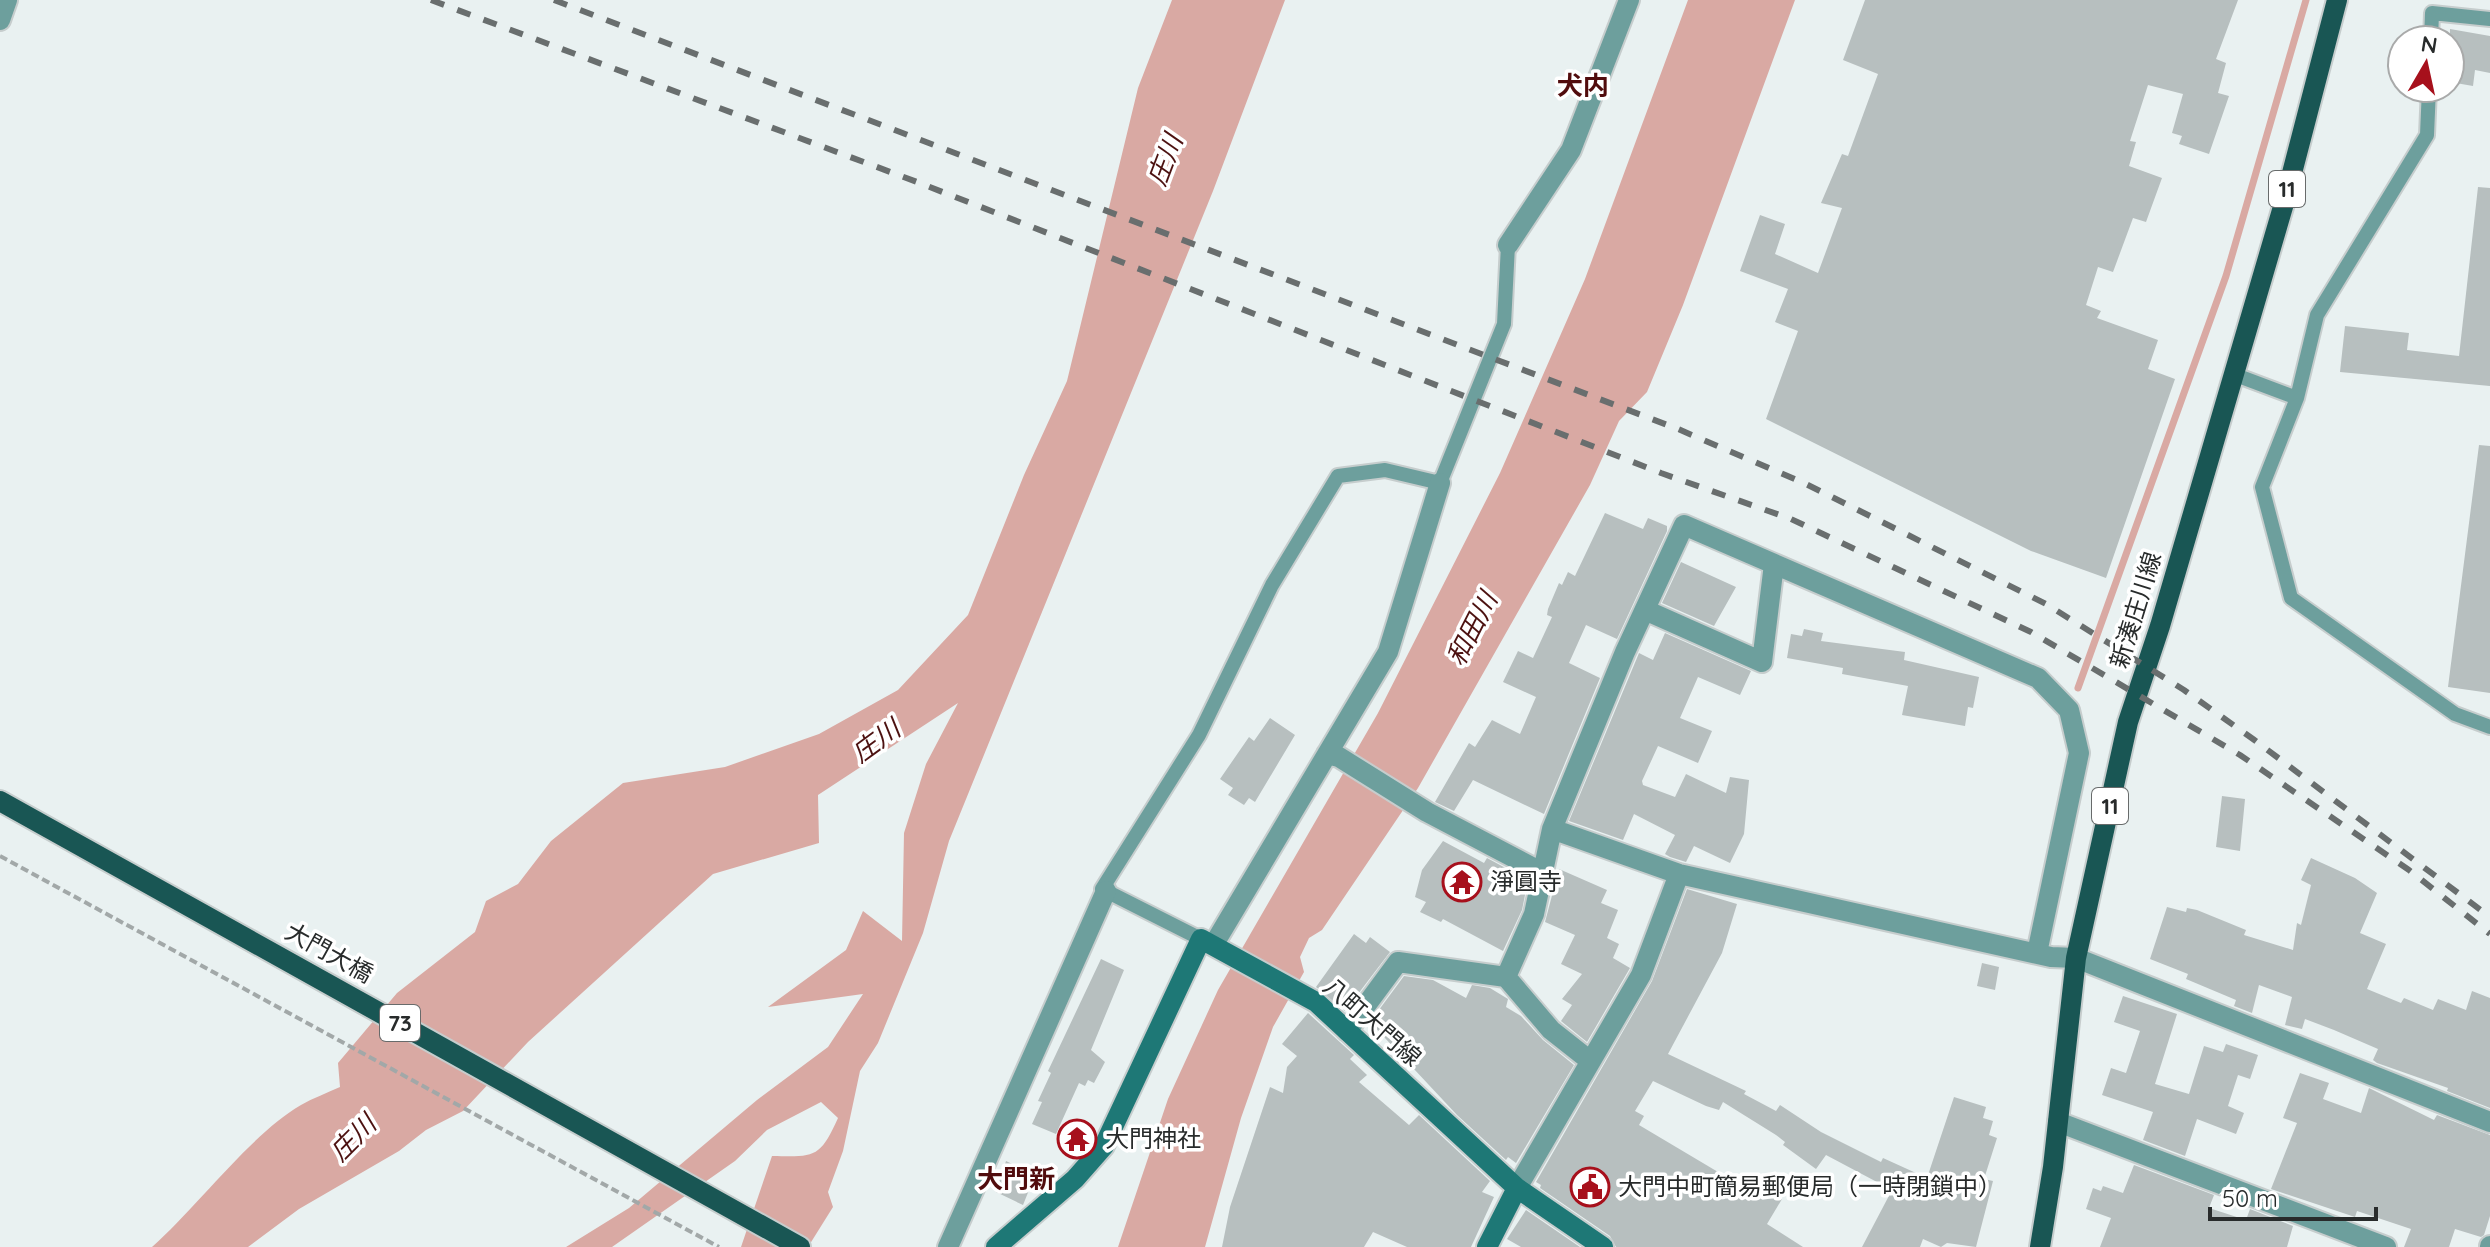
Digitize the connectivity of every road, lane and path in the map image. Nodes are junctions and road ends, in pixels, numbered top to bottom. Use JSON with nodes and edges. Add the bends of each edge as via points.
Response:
{"nodes":[{"id":1,"x":7,"y":0,"type":"edge"},
{"id":2,"x":1629,"y":0,"type":"edge"},
{"id":3,"x":2337,"y":0,"type":"edge"},
{"id":4,"x":2490,"y":19,"type":"edge"},
{"id":5,"x":0,"y":20,"type":"edge"},
{"id":6,"x":2432,"y":24,"type":"edge"},
{"id":7,"x":2428,"y":104,"type":"edge"},
{"id":8,"x":1508,"y":245,"type":"joint"},
{"id":9,"x":2233,"y":374,"type":"junction"},
{"id":10,"x":2297,"y":398,"type":"junction"},
{"id":11,"x":1440,"y":483,"type":"junction"},
{"id":12,"x":1774,"y":564,"type":"junction"},
{"id":13,"x":1645,"y":610,"type":"junction"},
{"id":14,"x":2490,"y":727,"type":"edge"},
{"id":15,"x":1333,"y":756,"type":"junction"},
{"id":16,"x":0,"y":801,"type":"edge"},
{"id":17,"x":1552,"y":829,"type":"junction"},
{"id":18,"x":0,"y":856,"type":"edge"},
{"id":19,"x":1545,"y":874,"type":"junction"},
{"id":20,"x":1679,"y":874,"type":"junction"},
{"id":21,"x":1106,"y":891,"type":"junction"},
{"id":22,"x":1207,"y":942,"type":"junction"},
{"id":23,"x":2037,"y":953,"type":"junction"},
{"id":24,"x":2076,"y":958,"type":"junction"},
{"id":25,"x":1506,"y":977,"type":"junction"},
{"id":26,"x":1347,"y":1031,"type":"junction"},
{"id":27,"x":1589,"y":1060,"type":"junction"},
{"id":28,"x":2058,"y":1122,"type":"junction"},
{"id":29,"x":2490,"y":1122,"type":"edge"},
{"id":30,"x":1517,"y":1188,"type":"junction"},
{"id":31,"x":719,"y":1247,"type":"edge"},
{"id":32,"x":800,"y":1247,"type":"edge"},
{"id":33,"x":948,"y":1247,"type":"edge"},
{"id":34,"x":996,"y":1247,"type":"edge"},
{"id":35,"x":1487,"y":1247,"type":"edge"},
{"id":36,"x":1603,"y":1247,"type":"edge"},
{"id":37,"x":2040,"y":1247,"type":"edge"},
{"id":38,"x":2386,"y":1247,"type":"edge"}],
"edges":[{"from":1,"to":5,"type":"street"},
{"from":2,"to":8,"type":"street","via":[[1571,150]]},
{"from":3,"to":9,"type":"main road","name":"新湊庄川線","number":"11"},
{"from":4,"to":6,"type":"lane","via":[[2432,13]]},
{"from":7,"to":10,"type":"lane","via":[[2427,135],[2317,315]]},
{"from":8,"to":11,"type":"lane","via":[[1504,324]]},
{"from":9,"to":10,"type":"lane"},
{"from":9,"to":24,"type":"main road","name":"新湊庄川線","number":"11","via":[[2128,722]]},
{"from":10,"to":14,"type":"lane","via":[[2262,487],[2291,598],[2455,714]]},
{"from":11,"to":15,"type":"street","via":[[1388,652]]},
{"from":11,"to":21,"type":"lane","via":[[1385,470],[1338,476],[1272,585],[1199,735],[1102,889]]},
{"from":12,"to":13,"type":"street","via":[[1684,525]]},
{"from":12,"to":13,"type":"street","via":[[1762,662]]},
{"from":12,"to":23,"type":"street","via":[[2038,678],[2069,710],[2079,753]]},
{"from":13,"to":17,"type":"street"},
{"from":15,"to":19,"type":"street"},
{"from":15,"to":22,"type":"street"},
{"from":16,"to":32,"type":"main road","name":"大門大橋","number":"73"},
{"from":17,"to":19,"type":"street"},
{"from":17,"to":20,"type":"street"},
{"from":18,"to":31,"type":"path"},
{"from":19,"to":25,"type":"street"},
{"from":20,"to":23,"type":"street"},
{"from":20,"to":27,"type":"street","via":[[1641,975]]},
{"from":21,"to":22,"type":"lane"},
{"from":21,"to":33,"type":"street"},
{"from":22,"to":26,"type":"main road","name":"八町大門線","via":[[1316,1002]]},
{"from":22,"to":34,"type":"main road","via":[[1104,1146],[1075,1179]]},
{"from":23,"to":24,"type":"street"},
{"from":24,"to":28,"type":"main road","name":"新湊庄川線","number":"11"},
{"from":24,"to":29,"type":"street"},
{"from":25,"to":26,"type":"street","via":[[1398,962]]},
{"from":25,"to":27,"type":"street","via":[[1551,1030]]},
{"from":26,"to":30,"type":"main road","name":"八町大門線"},
{"from":27,"to":30,"type":"street"},
{"from":28,"to":37,"type":"main road","name":"新湊庄川線","number":"11"},
{"from":28,"to":38,"type":"street"},
{"from":30,"to":35,"type":"main road"},
{"from":30,"to":36,"type":"main road","name":"八町大門線"}]}
